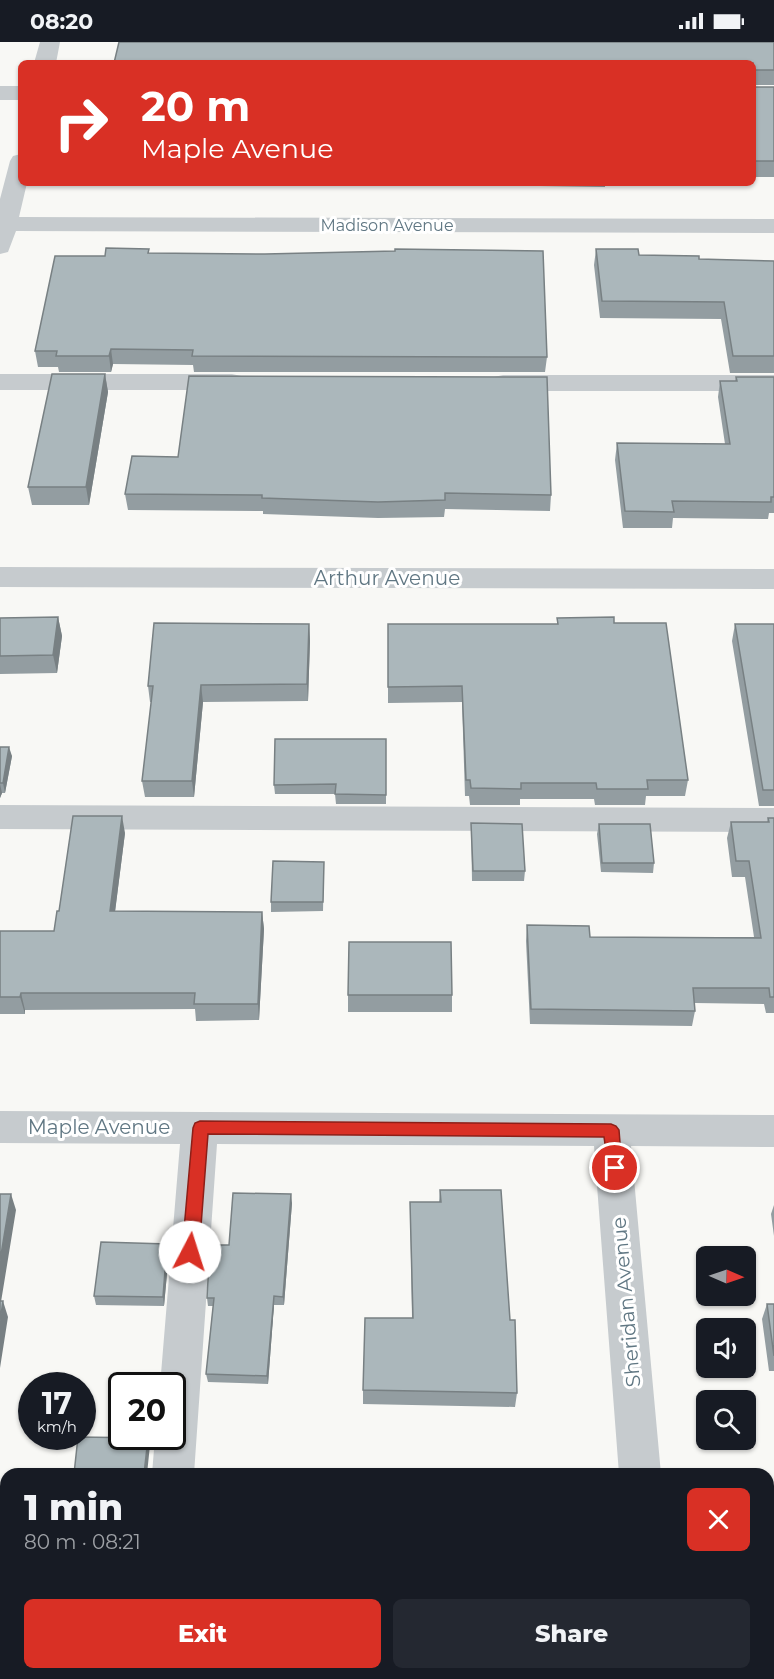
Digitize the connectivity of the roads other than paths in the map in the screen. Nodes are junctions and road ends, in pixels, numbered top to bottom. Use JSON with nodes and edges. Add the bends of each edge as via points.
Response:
{"nodes":[{"id":1,"x":50,"y":42,"type":"edge"},
{"id":2,"x":46,"y":60,"type":"edge"},
{"id":3,"x":0,"y":93,"type":"edge"},
{"id":4,"x":18,"y":93,"type":"edge"},
{"id":5,"x":18,"y":172,"type":"edge"},
{"id":6,"x":3,"y":224,"type":"edge"},
{"id":7,"x":774,"y":226,"type":"edge"},
{"id":8,"x":0,"y":247,"type":"edge"},
{"id":9,"x":0,"y":382,"type":"edge"},
{"id":10,"x":262,"y":382,"type":"edge"},
{"id":11,"x":476,"y":383,"type":"edge"},
{"id":12,"x":774,"y":383,"type":"edge"},
{"id":13,"x":0,"y":577,"type":"edge"},
{"id":14,"x":774,"y":579,"type":"edge"},
{"id":15,"x":0,"y":816,"type":"edge"},
{"id":16,"x":774,"y":820,"type":"edge"},
{"id":17,"x":0,"y":1127,"type":"edge"},
{"id":18,"x":200,"y":1128,"type":"junction"},
{"id":19,"x":611,"y":1130,"type":"junction"},
{"id":20,"x":774,"y":1131,"type":"edge"},
{"id":21,"x":174,"y":1468,"type":"edge"},
{"id":22,"x":639,"y":1468,"type":"edge"}],
"edges":[{"from":1,"to":2,"type":"street"},
{"from":3,"to":4,"type":"street"},
{"from":5,"to":6,"type":"street"},
{"from":6,"to":7,"type":"street","name":"Madison Avenue"},
{"from":6,"to":8,"type":"street"},
{"from":9,"to":10,"type":"street"},
{"from":11,"to":12,"type":"street"},
{"from":13,"to":14,"type":"street","name":"Arthur Avenue"},
{"from":15,"to":16,"type":"street"},
{"from":17,"to":18,"type":"street","name":"Maple Avenue"},
{"from":18,"to":19,"type":"street","name":"Maple Avenue"},
{"from":18,"to":21,"type":"street"},
{"from":19,"to":20,"type":"street","name":"Maple Avenue"},
{"from":19,"to":22,"type":"street","name":"Sheridan Avenue"}]}
